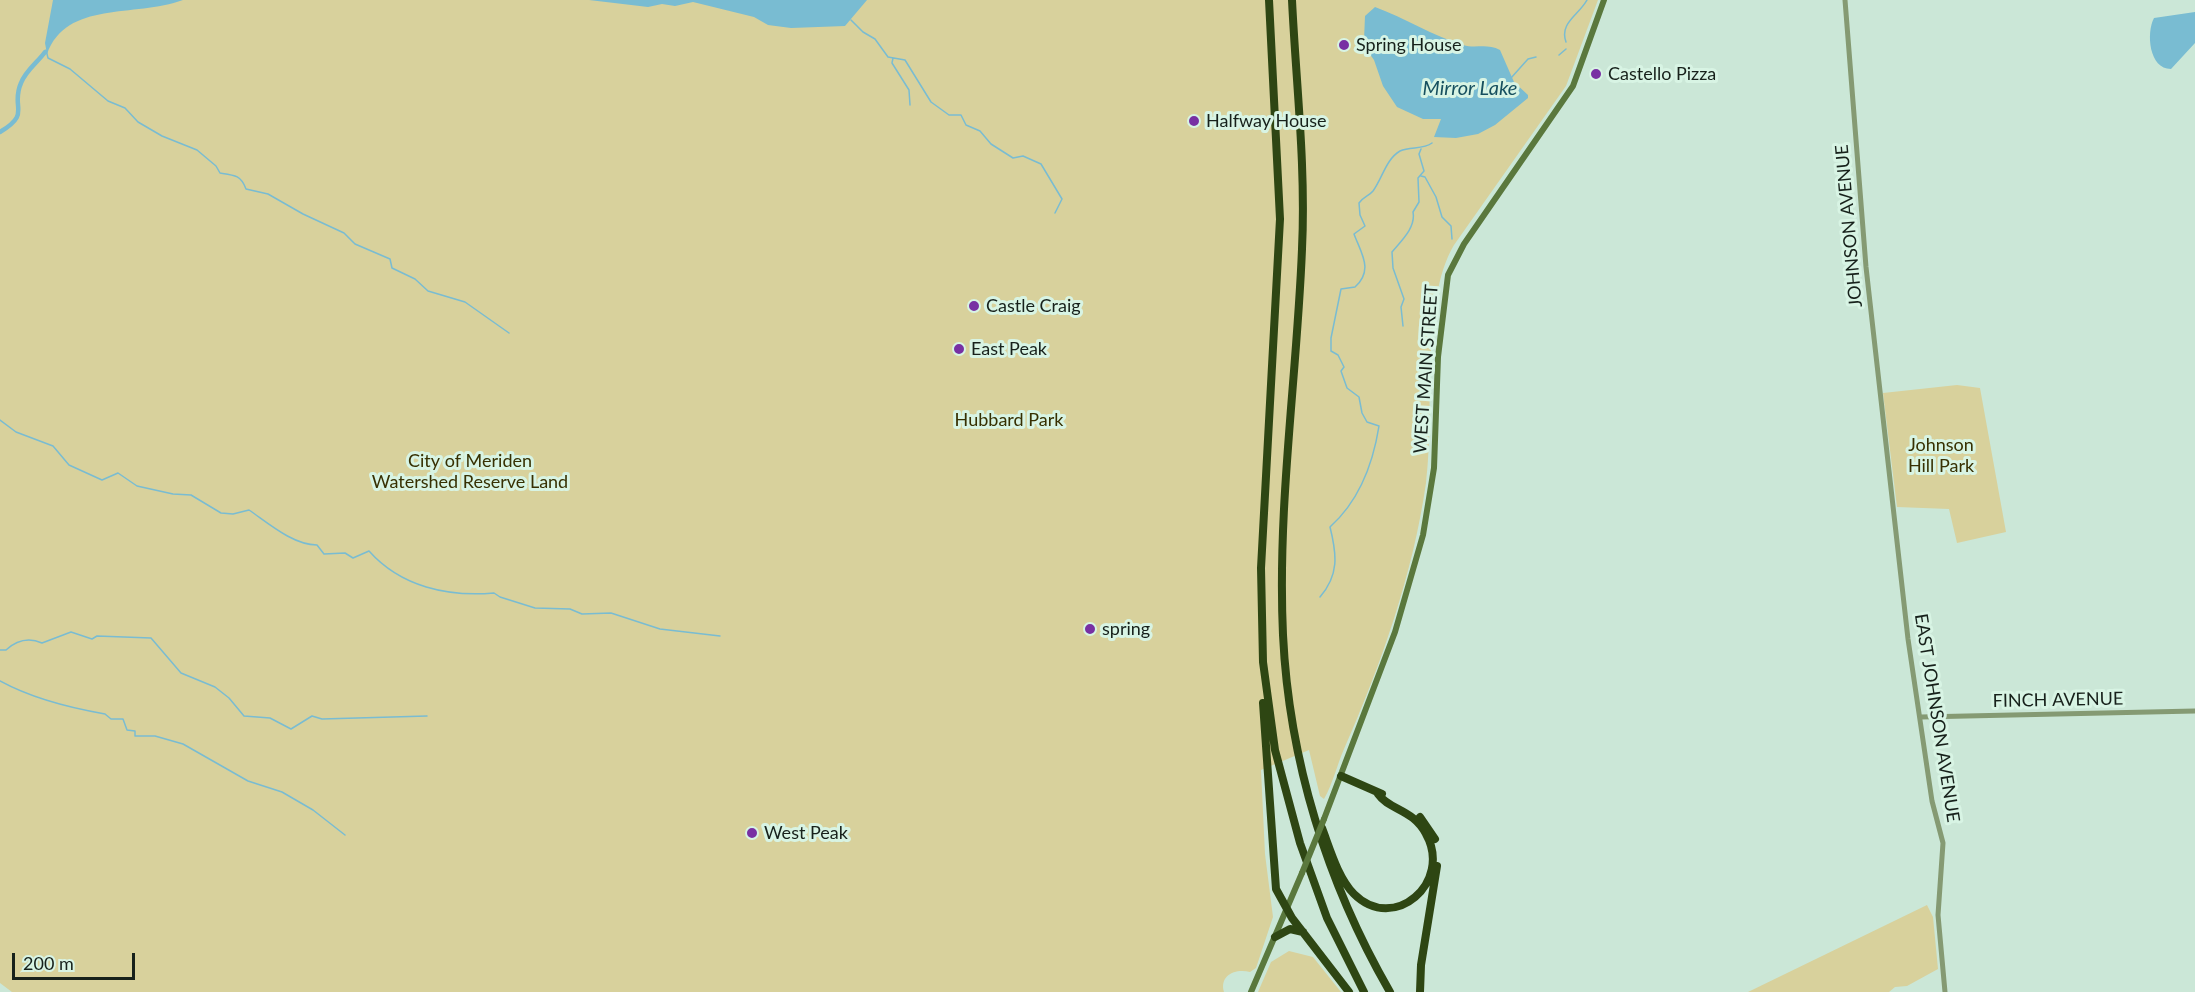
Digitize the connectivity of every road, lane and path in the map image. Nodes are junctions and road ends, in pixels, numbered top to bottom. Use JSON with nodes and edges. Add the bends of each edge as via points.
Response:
{"nodes":[{"id":1,"x":1269,"y":0,"type":"edge"},
{"id":2,"x":1292,"y":0,"type":"edge"},
{"id":3,"x":1604,"y":0,"type":"edge"},
{"id":4,"x":1845,"y":0,"type":"edge"},
{"id":5,"x":1886,"y":449,"type":"joint"},
{"id":6,"x":1263,"y":662,"type":"junction"},
{"id":7,"x":2195,"y":711,"type":"edge"},
{"id":8,"x":1921,"y":717,"type":"junction"},
{"id":9,"x":1341,"y":776,"type":"junction"},
{"id":10,"x":1308,"y":793,"type":"junction"},
{"id":11,"x":1378,"y":794,"type":"junction"},
{"id":12,"x":1287,"y":909,"type":"junction"},
{"id":13,"x":1303,"y":932,"type":"junction"},
{"id":14,"x":1275,"y":937,"type":"junction"},
{"id":15,"x":1251,"y":992,"type":"edge"},
{"id":16,"x":1349,"y":992,"type":"edge"},
{"id":17,"x":1364,"y":992,"type":"edge"},
{"id":18,"x":1389,"y":992,"type":"edge"},
{"id":19,"x":1420,"y":992,"type":"edge"},
{"id":20,"x":1945,"y":992,"type":"edge"}],
"edges":[{"from":1,"to":6,"type":"highway","via":[[1280,219],[1261,568]]},
{"from":2,"to":10,"type":"highway","via":[[1303,225],[1282,610],[1290,703]]},
{"from":3,"to":9,"type":"main road","name":"WEST MAIN STREET","via":[[1573,86],[1459,251],[1448,275],[1439,339],[1436,447],[1427,516],[1402,612]]},
{"from":4,"to":5,"type":"street","name":"JOHNSON AVENUE"},
{"from":5,"to":8,"type":"street","name":"EAST JOHNSON AVENUE"},
{"from":6,"to":12,"type":"highway","via":[[1274,880]]},
{"from":6,"to":17,"type":"highway","via":[[1275,750],[1296,833],[1327,918]]},
{"from":7,"to":8,"type":"street","name":"FINCH AVENUE"},
{"from":8,"to":20,"type":"street","name":"EAST JOHNSON AVENUE","via":[[1932,801],[1943,843],[1938,915]]},
{"from":9,"to":11,"type":"highway"},
{"from":9,"to":12,"type":"main road","name":"WEST MAIN STREET","bridge":true},
{"from":10,"to":11,"type":"highway","via":[[1350,890],[1368,904],[1395,906],[1412,899],[1424,888],[1431,872],[1432,851],[1418,821]]},
{"from":10,"to":18,"type":"highway","via":[[1337,884]]},
{"from":11,"to":19,"type":"highway","via":[[1415,812],[1429,827],[1436,846],[1437,867]]},
{"from":12,"to":13,"type":"highway"},
{"from":12,"to":14,"type":"main road","name":"WEST MAIN STREET"},
{"from":13,"to":14,"type":"highway","via":[[1290,929]]},
{"from":13,"to":16,"type":"highway"},
{"from":14,"to":15,"type":"main road","name":"WEST MAIN STREET"}]}
